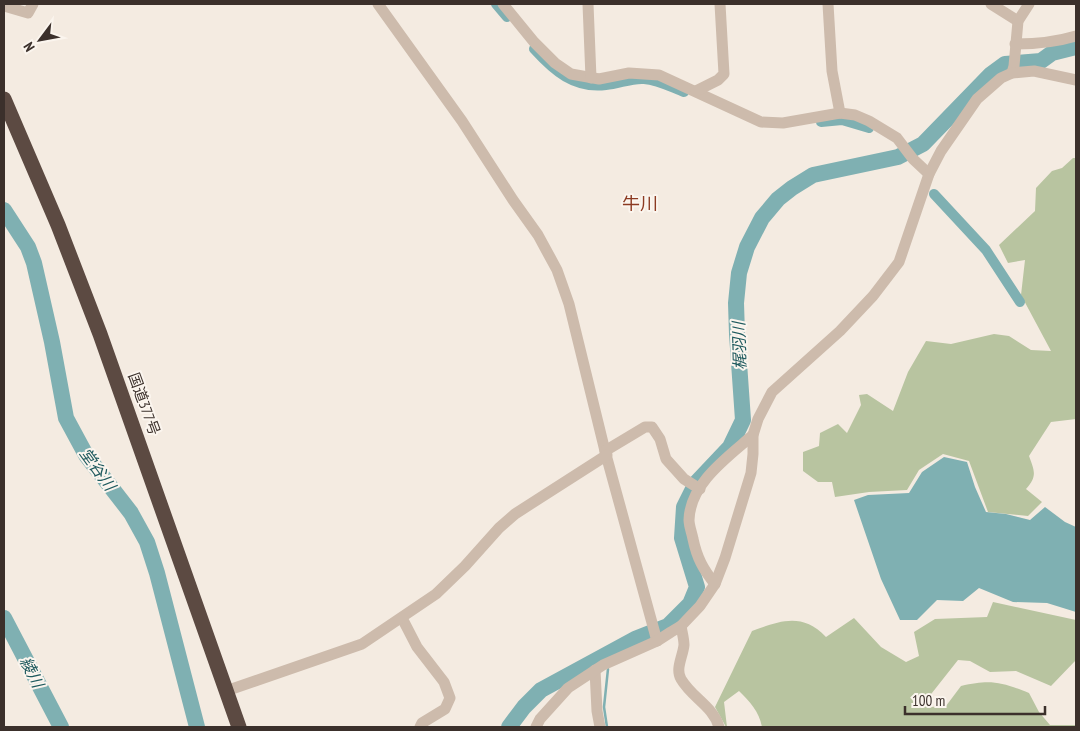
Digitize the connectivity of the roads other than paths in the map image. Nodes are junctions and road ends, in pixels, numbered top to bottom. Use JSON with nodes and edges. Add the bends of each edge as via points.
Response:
{"nodes":[{"id":1,"x":33,"y":4,"type":"edge"},
{"id":2,"x":378,"y":4,"type":"edge"},
{"id":3,"x":503,"y":4,"type":"edge"},
{"id":4,"x":588,"y":4,"type":"edge"},
{"id":5,"x":720,"y":4,"type":"edge"},
{"id":6,"x":828,"y":4,"type":"edge"},
{"id":7,"x":991,"y":4,"type":"edge"},
{"id":8,"x":1029,"y":4,"type":"edge"},
{"id":9,"x":4,"y":6,"type":"edge"},
{"id":10,"x":1018,"y":21,"type":"junction"},
{"id":11,"x":1076,"y":36,"type":"edge"},
{"id":12,"x":1015,"y":46,"type":"junction"},
{"id":13,"x":1013,"y":69,"type":"junction"},
{"id":14,"x":592,"y":78,"type":"junction"},
{"id":15,"x":1076,"y":80,"type":"edge"},
{"id":16,"x":696,"y":91,"type":"junction"},
{"id":17,"x":4,"y":98,"type":"edge"},
{"id":18,"x":840,"y":113,"type":"junction"},
{"id":19,"x":928,"y":174,"type":"junction"},
{"id":20,"x":753,"y":436,"type":"junction"},
{"id":21,"x":606,"y":453,"type":"junction"},
{"id":22,"x":699,"y":489,"type":"junction"},
{"id":23,"x":715,"y":584,"type":"junction"},
{"id":24,"x":402,"y":618,"type":"junction"},
{"id":25,"x":681,"y":626,"type":"junction"},
{"id":26,"x":656,"y":638,"type":"junction"},
{"id":27,"x":595,"y":670,"type":"junction"},
{"id":28,"x":226,"y":691,"type":"junction"},
{"id":29,"x":239,"y":727,"type":"edge"},
{"id":30,"x":420,"y":727,"type":"edge"},
{"id":31,"x":536,"y":727,"type":"edge"},
{"id":32,"x":600,"y":727,"type":"edge"},
{"id":33,"x":719,"y":727,"type":"edge"}],
"edges":[{"from":1,"to":9,"type":"street","via":[[28,14]]},
{"from":2,"to":21,"type":"street","via":[[462,121],[538,235],[557,270],[569,304]]},
{"from":3,"to":14,"type":"street","via":[[555,64],[571,74]]},
{"from":4,"to":14,"type":"street"},
{"from":5,"to":16,"type":"street","via":[[724,74]]},
{"from":6,"to":18,"type":"street","via":[[832,71]]},
{"from":7,"to":10,"type":"street"},
{"from":8,"to":10,"type":"street"},
{"from":10,"to":12,"type":"street"},
{"from":11,"to":12,"type":"street","via":[[1061,41]]},
{"from":12,"to":13,"type":"street"},
{"from":13,"to":15,"type":"street"},
{"from":13,"to":19,"type":"street","via":[[977,99]]},
{"from":14,"to":16,"type":"street","via":[[629,73],[659,74]]},
{"from":16,"to":18,"type":"street","via":[[761,122],[783,123]]},
{"from":17,"to":28,"type":"highway","name":"国道377号","via":[[100,334]]},
{"from":18,"to":19,"type":"street","via":[[869,121],[897,138]]},
{"from":19,"to":20,"type":"street","via":[[898,262],[873,296],[840,331],[772,392]]},
{"from":20,"to":22,"type":"street","via":[[716,468]]},
{"from":20,"to":23,"type":"street","via":[[751,473]]},
{"from":21,"to":22,"type":"street","via":[[646,427],[652,427],[660,439],[666,459],[684,479]]},
{"from":21,"to":24,"type":"street","via":[[515,514],[436,594]]},
{"from":21,"to":26,"type":"street"},
{"from":22,"to":23,"type":"street","via":[[689,521],[702,567]]},
{"from":23,"to":25,"type":"street"},
{"from":24,"to":28,"type":"street","via":[[362,644]]},
{"from":24,"to":30,"type":"street","via":[[417,647],[444,682],[450,698],[445,709]]},
{"from":25,"to":26,"type":"street"},
{"from":25,"to":33,"type":"street","via":[[684,644],[680,678],[708,707]]},
{"from":26,"to":27,"type":"street"},
{"from":27,"to":31,"type":"street","via":[[568,688]]},
{"from":27,"to":32,"type":"street"},
{"from":28,"to":29,"type":"highway","name":"国道377号"}]}
